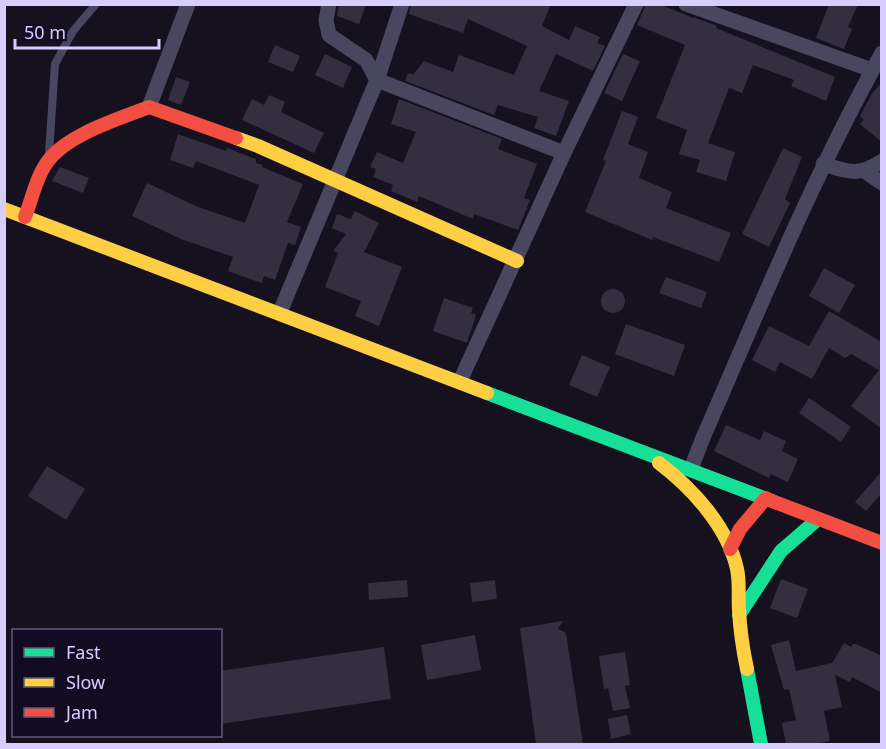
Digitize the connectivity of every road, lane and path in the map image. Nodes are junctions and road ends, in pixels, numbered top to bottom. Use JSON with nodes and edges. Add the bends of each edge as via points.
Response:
{"nodes":[{"id":1,"x":96,"y":4,"type":"edge"},
{"id":2,"x":188,"y":4,"type":"edge"},
{"id":3,"x":329,"y":4,"type":"edge"},
{"id":4,"x":402,"y":4,"type":"edge"},
{"id":5,"x":636,"y":4,"type":"edge"},
{"id":6,"x":686,"y":4,"type":"edge"},
{"id":7,"x":882,"y":53,"type":"edge"},
{"id":8,"x":872,"y":70,"type":"junction"},
{"id":9,"x":377,"y":80,"type":"junction"},
{"id":10,"x":149,"y":107,"type":"junction"},
{"id":11,"x":564,"y":153,"type":"junction"},
{"id":12,"x":48,"y":160,"type":"junction"},
{"id":13,"x":882,"y":161,"type":"edge"},
{"id":14,"x":823,"y":164,"type":"junction"},
{"id":15,"x":866,"y":172,"type":"junction"},
{"id":16,"x":335,"y":180,"type":"junction"},
{"id":17,"x":882,"y":183,"type":"edge"},
{"id":18,"x":4,"y":209,"type":"edge"},
{"id":19,"x":25,"y":217,"type":"junction"},
{"id":20,"x":517,"y":261,"type":"junction"},
{"id":21,"x":280,"y":312,"type":"junction"},
{"id":22,"x":460,"y":381,"type":"junction"},
{"id":23,"x":639,"y":450,"type":"junction"},
{"id":24,"x":691,"y":469,"type":"junction"},
{"id":25,"x":766,"y":498,"type":"junction"},
{"id":26,"x":818,"y":519,"type":"junction"},
{"id":27,"x":882,"y":543,"type":"edge"},
{"id":28,"x":730,"y":549,"type":"junction"},
{"id":29,"x":739,"y":615,"type":"junction"},
{"id":30,"x":761,"y":744,"type":"edge"}],
"edges":[{"from":1,"to":12,"type":"lane","via":[[73,31],[55,64]]},
{"from":2,"to":10,"type":"street"},
{"from":3,"to":9,"type":"street","via":[[328,35],[366,60]]},
{"from":4,"to":9,"type":"street"},
{"from":5,"to":11,"type":"street"},
{"from":6,"to":8,"type":"street"},
{"from":7,"to":8,"type":"street"},
{"from":8,"to":14,"type":"street"},
{"from":9,"to":11,"type":"street"},
{"from":9,"to":16,"type":"street"},
{"from":10,"to":12,"type":"street","via":[[88,133]]},
{"from":10,"to":16,"type":"street","via":[[258,146]]},
{"from":11,"to":20,"type":"street"},
{"from":12,"to":19,"type":"street"},
{"from":13,"to":15,"type":"street"},
{"from":14,"to":15,"type":"street","via":[[850,173]]},
{"from":14,"to":24,"type":"street"},
{"from":15,"to":17,"type":"street"},
{"from":16,"to":20,"type":"street"},
{"from":16,"to":21,"type":"street"},
{"from":18,"to":19,"type":"street"},
{"from":19,"to":21,"type":"street"},
{"from":20,"to":22,"type":"street"},
{"from":21,"to":22,"type":"street"},
{"from":22,"to":23,"type":"street"},
{"from":23,"to":24,"type":"street"},
{"from":23,"to":28,"type":"street","via":[[672,472],[709,516]]},
{"from":24,"to":25,"type":"street"},
{"from":25,"to":26,"type":"street"},
{"from":25,"to":28,"type":"street","via":[[740,529]]},
{"from":26,"to":27,"type":"street"},
{"from":26,"to":29,"type":"street","via":[[781,551]]},
{"from":28,"to":29,"type":"street","via":[[737,568]]},
{"from":29,"to":30,"type":"street"}]}
